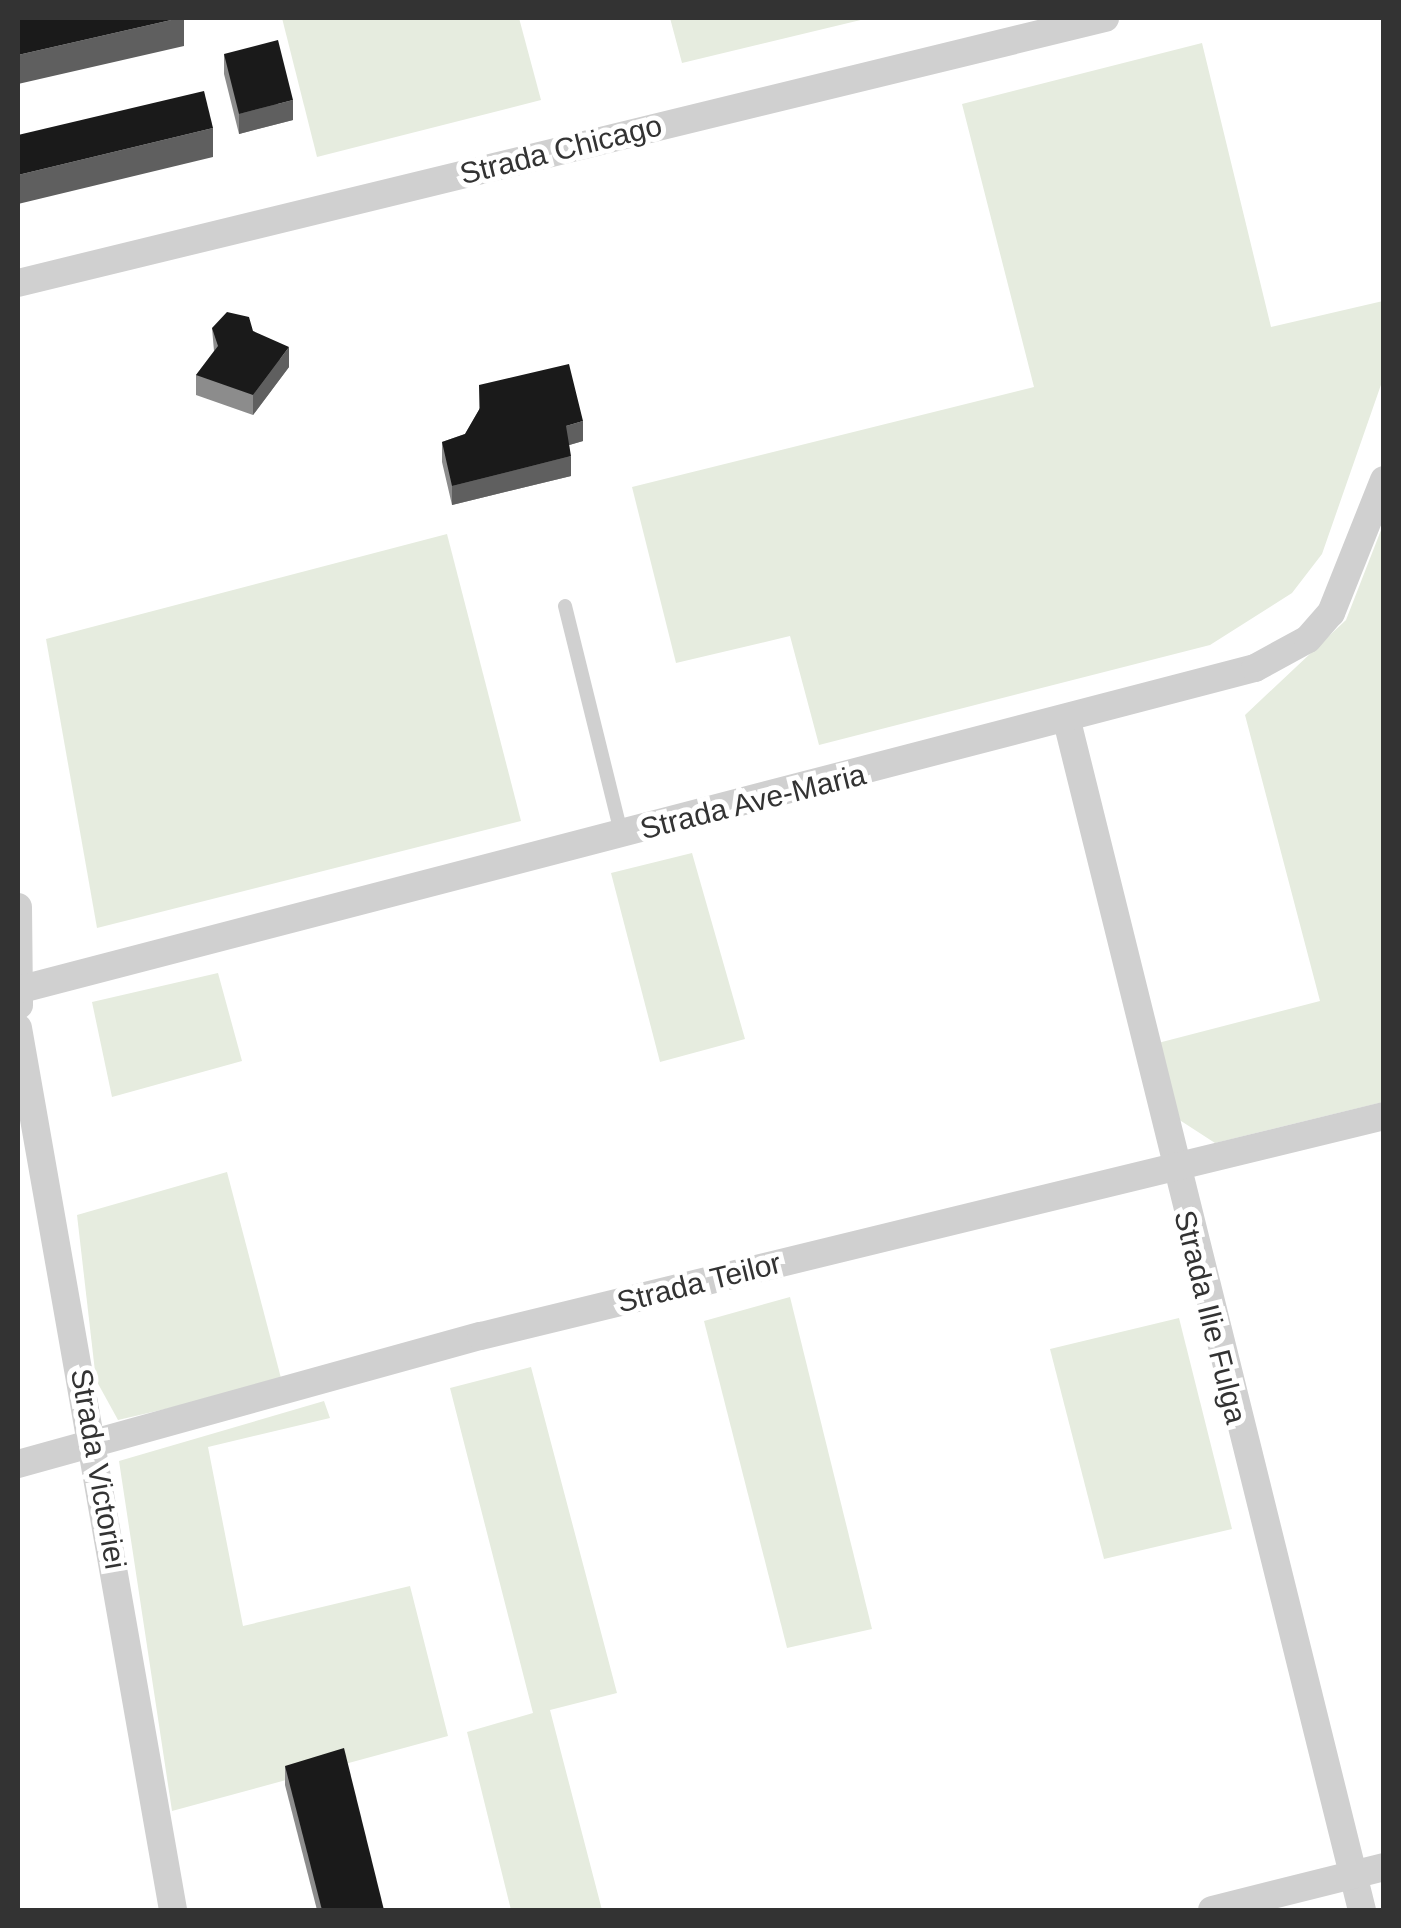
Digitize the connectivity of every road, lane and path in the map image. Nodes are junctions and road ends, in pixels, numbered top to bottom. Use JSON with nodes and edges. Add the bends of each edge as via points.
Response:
{"nodes":[{"id":1,"x":1105,"y":18,"type":"edge"},
{"id":2,"x":18,"y":283,"type":"edge"},
{"id":3,"x":1384,"y":480,"type":"edge"},
{"id":4,"x":565,"y":606,"type":"dead end"},
{"id":5,"x":1067,"y":721,"type":"junction"},
{"id":6,"x":622,"y":836,"type":"junction"},
{"id":7,"x":18,"y":907,"type":"edge"},
{"id":8,"x":19,"y":998,"type":"edge"},
{"id":9,"x":18,"y":1028,"type":"edge"},
{"id":10,"x":1384,"y":1116,"type":"edge"},
{"id":11,"x":1172,"y":1169,"type":"junction"},
{"id":12,"x":95,"y":1444,"type":"junction"},
{"id":13,"x":18,"y":1464,"type":"edge"},
{"id":14,"x":1384,"y":1867,"type":"edge"},
{"id":15,"x":1353,"y":1874,"type":"junction"},
{"id":16,"x":172,"y":1910,"type":"edge"},
{"id":17,"x":1212,"y":1910,"type":"edge"},
{"id":18,"x":1362,"y":1910,"type":"edge"}],
"edges":[{"from":1,"to":2,"type":"street","name":"Strada Chicago"},
{"from":3,"to":5,"type":"street","name":"Strada Ave-Maria","via":[[1345,588],[1308,639],[1255,668]]},
{"from":4,"to":6,"type":"lane"},
{"from":5,"to":6,"type":"street","name":"Strada Ave-Maria"},
{"from":5,"to":11,"type":"street","name":"Strada Ilie Fulga"},
{"from":6,"to":8,"type":"street","name":"Strada Ave-Maria"},
{"from":7,"to":8,"type":"street"},
{"from":9,"to":12,"type":"street","name":"Strada Victoriei"},
{"from":10,"to":11,"type":"street","name":"Strada Teilor"},
{"from":11,"to":12,"type":"street","name":"Strada Teilor","via":[[481,1336]]},
{"from":11,"to":15,"type":"street","name":"Strada Ilie Fulga"},
{"from":12,"to":13,"type":"street","name":"Strada Teilor"},
{"from":12,"to":16,"type":"street","name":"Strada Victoriei"},
{"from":14,"to":15,"type":"street"},
{"from":15,"to":17,"type":"street"},
{"from":15,"to":18,"type":"street","name":"Strada Ilie Fulga"}]}
